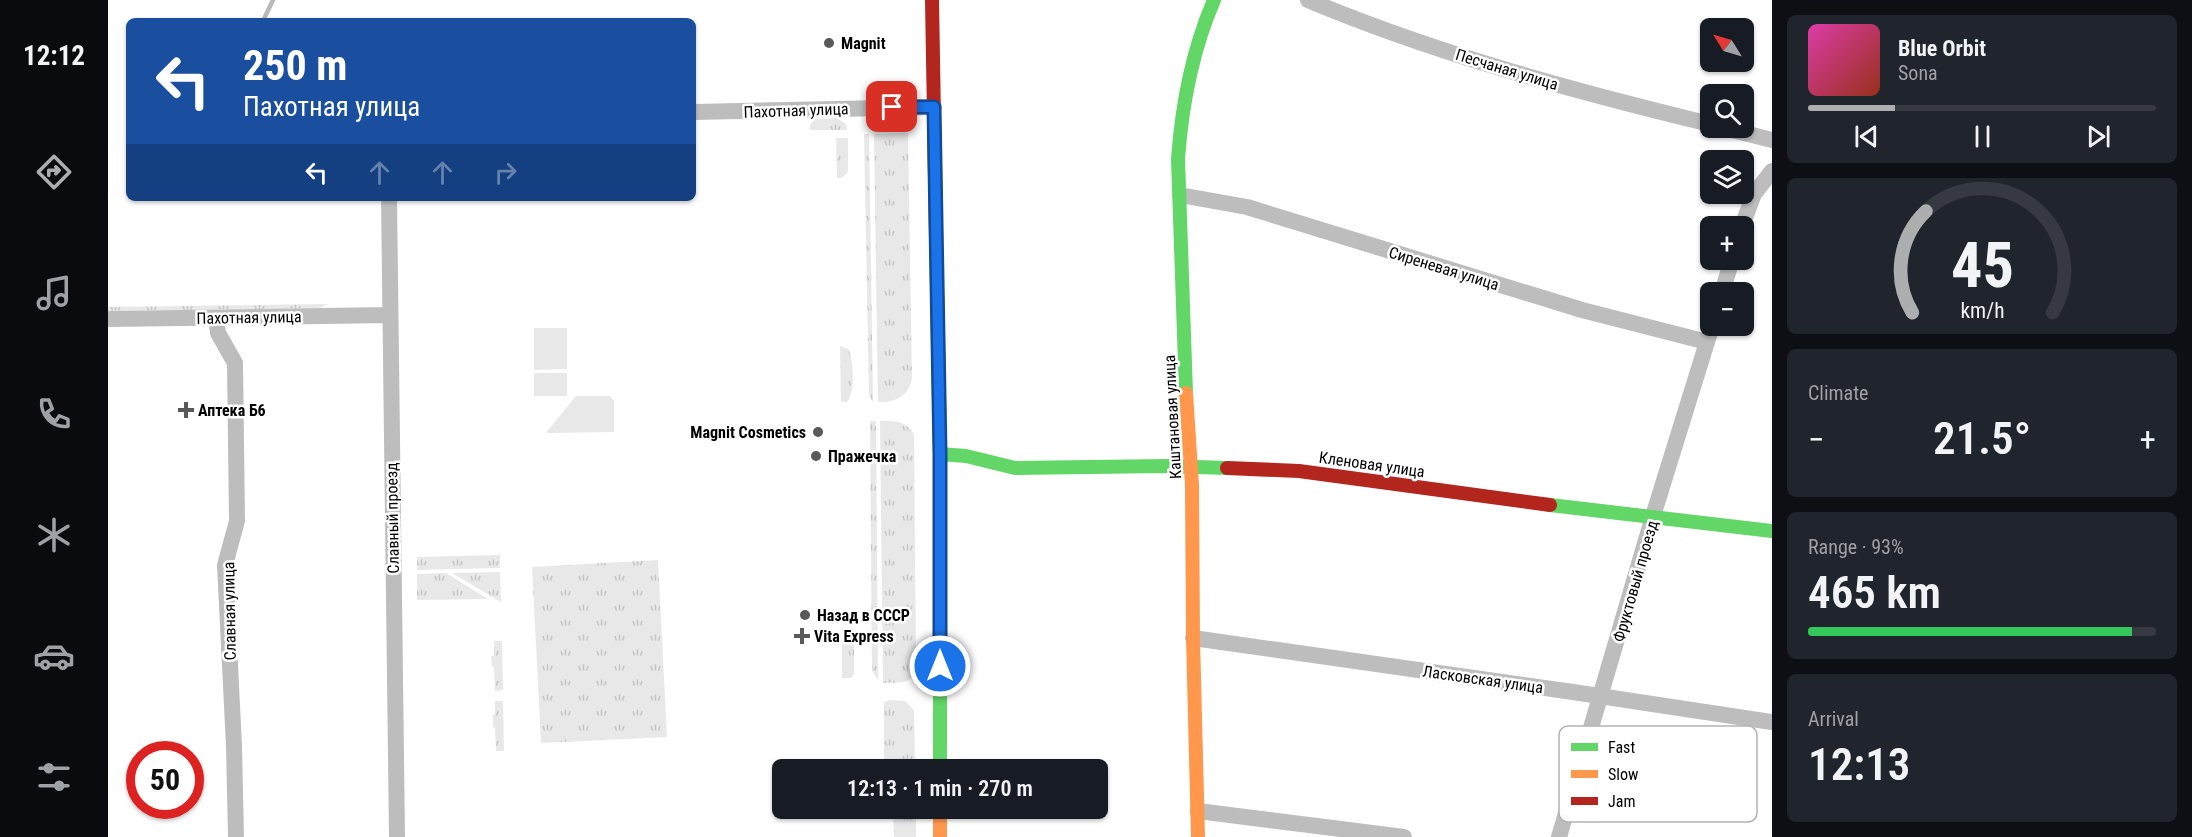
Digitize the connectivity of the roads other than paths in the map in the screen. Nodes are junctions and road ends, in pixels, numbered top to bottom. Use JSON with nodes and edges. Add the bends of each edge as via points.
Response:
{"nodes":[{"id":1,"x":932,"y":0,"type":"edge"},
{"id":2,"x":1214,"y":0,"type":"edge"},
{"id":3,"x":1308,"y":0,"type":"edge"},
{"id":4,"x":934,"y":107,"type":"junction"},
{"id":5,"x":696,"y":112,"type":"edge"},
{"id":6,"x":1700,"y":121,"type":"edge"},
{"id":7,"x":1754,"y":136,"type":"edge"},
{"id":8,"x":1772,"y":140,"type":"edge"},
{"id":9,"x":1772,"y":171,"type":"edge"},
{"id":10,"x":1180,"y":195,"type":"junction"},
{"id":11,"x":389,"y":201,"type":"edge"},
{"id":12,"x":1746,"y":216,"type":"edge"},
{"id":13,"x":390,"y":315,"type":"junction"},
{"id":14,"x":216,"y":318,"type":"junction"},
{"id":15,"x":108,"y":319,"type":"edge"},
{"id":16,"x":1709,"y":336,"type":"edge"},
{"id":17,"x":1707,"y":342,"type":"junction"},
{"id":18,"x":940,"y":454,"type":"junction"},
{"id":19,"x":1190,"y":466,"type":"junction"},
{"id":20,"x":1653,"y":516,"type":"junction"},
{"id":21,"x":1772,"y":531,"type":"edge"},
{"id":22,"x":1193,"y":638,"type":"junction"},
{"id":23,"x":1601,"y":696,"type":"junction"},
{"id":24,"x":1772,"y":722,"type":"edge"},
{"id":25,"x":1592,"y":726,"type":"edge"},
{"id":26,"x":940,"y":759,"type":"edge"},
{"id":27,"x":1198,"y":811,"type":"junction"},
{"id":28,"x":940,"y":819,"type":"edge"},
{"id":29,"x":1563,"y":822,"type":"edge"},
{"id":30,"x":236,"y":837,"type":"edge"},
{"id":31,"x":397,"y":837,"type":"edge"},
{"id":32,"x":940,"y":837,"type":"edge"},
{"id":33,"x":1198,"y":837,"type":"edge"},
{"id":34,"x":1404,"y":837,"type":"edge"},
{"id":35,"x":1559,"y":837,"type":"edge"}],
"edges":[{"from":1,"to":4,"type":"street"},
{"from":2,"to":10,"type":"street","name":"Каштановая улица","via":[[1185,90],[1179,126]]},
{"from":3,"to":6,"type":"street","name":"Песчаная улица","via":[[1418,42],[1531,77]]},
{"from":4,"to":5,"type":"street","name":"Пахотная улица"},
{"from":4,"to":18,"type":"street"},
{"from":7,"to":8,"type":"street"},
{"from":9,"to":12,"type":"street","via":[[1754,194]]},
{"from":10,"to":17,"type":"street","name":"Сиреневая улица","via":[[1247,207],[1582,310]]},
{"from":10,"to":19,"type":"street","name":"Каштановая улица"},
{"from":11,"to":13,"type":"street","name":"Славный проезд"},
{"from":13,"to":14,"type":"street","name":"Пахотная улица"},
{"from":13,"to":31,"type":"street","name":"Славный проезд"},
{"from":14,"to":15,"type":"street","name":"Пахотная улица"},
{"from":14,"to":30,"type":"street","name":"Славная улица","via":[[218,333],[235,363],[237,521],[225,565]]},
{"from":16,"to":17,"type":"street","name":"Фруктовый проезд"},
{"from":17,"to":20,"type":"street","name":"Фруктовый проезд"},
{"from":18,"to":19,"type":"street","name":"Кленовая улица","via":[[1015,468]]},
{"from":18,"to":26,"type":"street"},
{"from":19,"to":20,"type":"street","name":"Кленовая улица","via":[[1299,471],[1597,512]]},
{"from":19,"to":22,"type":"street","name":"Каштановая улица"},
{"from":20,"to":21,"type":"street","name":"Кленовая улица"},
{"from":20,"to":23,"type":"street","name":"Фруктовый проезд"},
{"from":22,"to":23,"type":"street","name":"Ласковская улица"},
{"from":22,"to":27,"type":"street","name":"Каштановая улица"},
{"from":23,"to":24,"type":"street","name":"Ласковская улица"},
{"from":23,"to":25,"type":"street","name":"Фруктовый проезд"},
{"from":27,"to":33,"type":"street","name":"Каштановая улица"},
{"from":27,"to":34,"type":"street"},
{"from":28,"to":32,"type":"street"},
{"from":29,"to":35,"type":"street","name":"Фруктовый проезд"}]}
